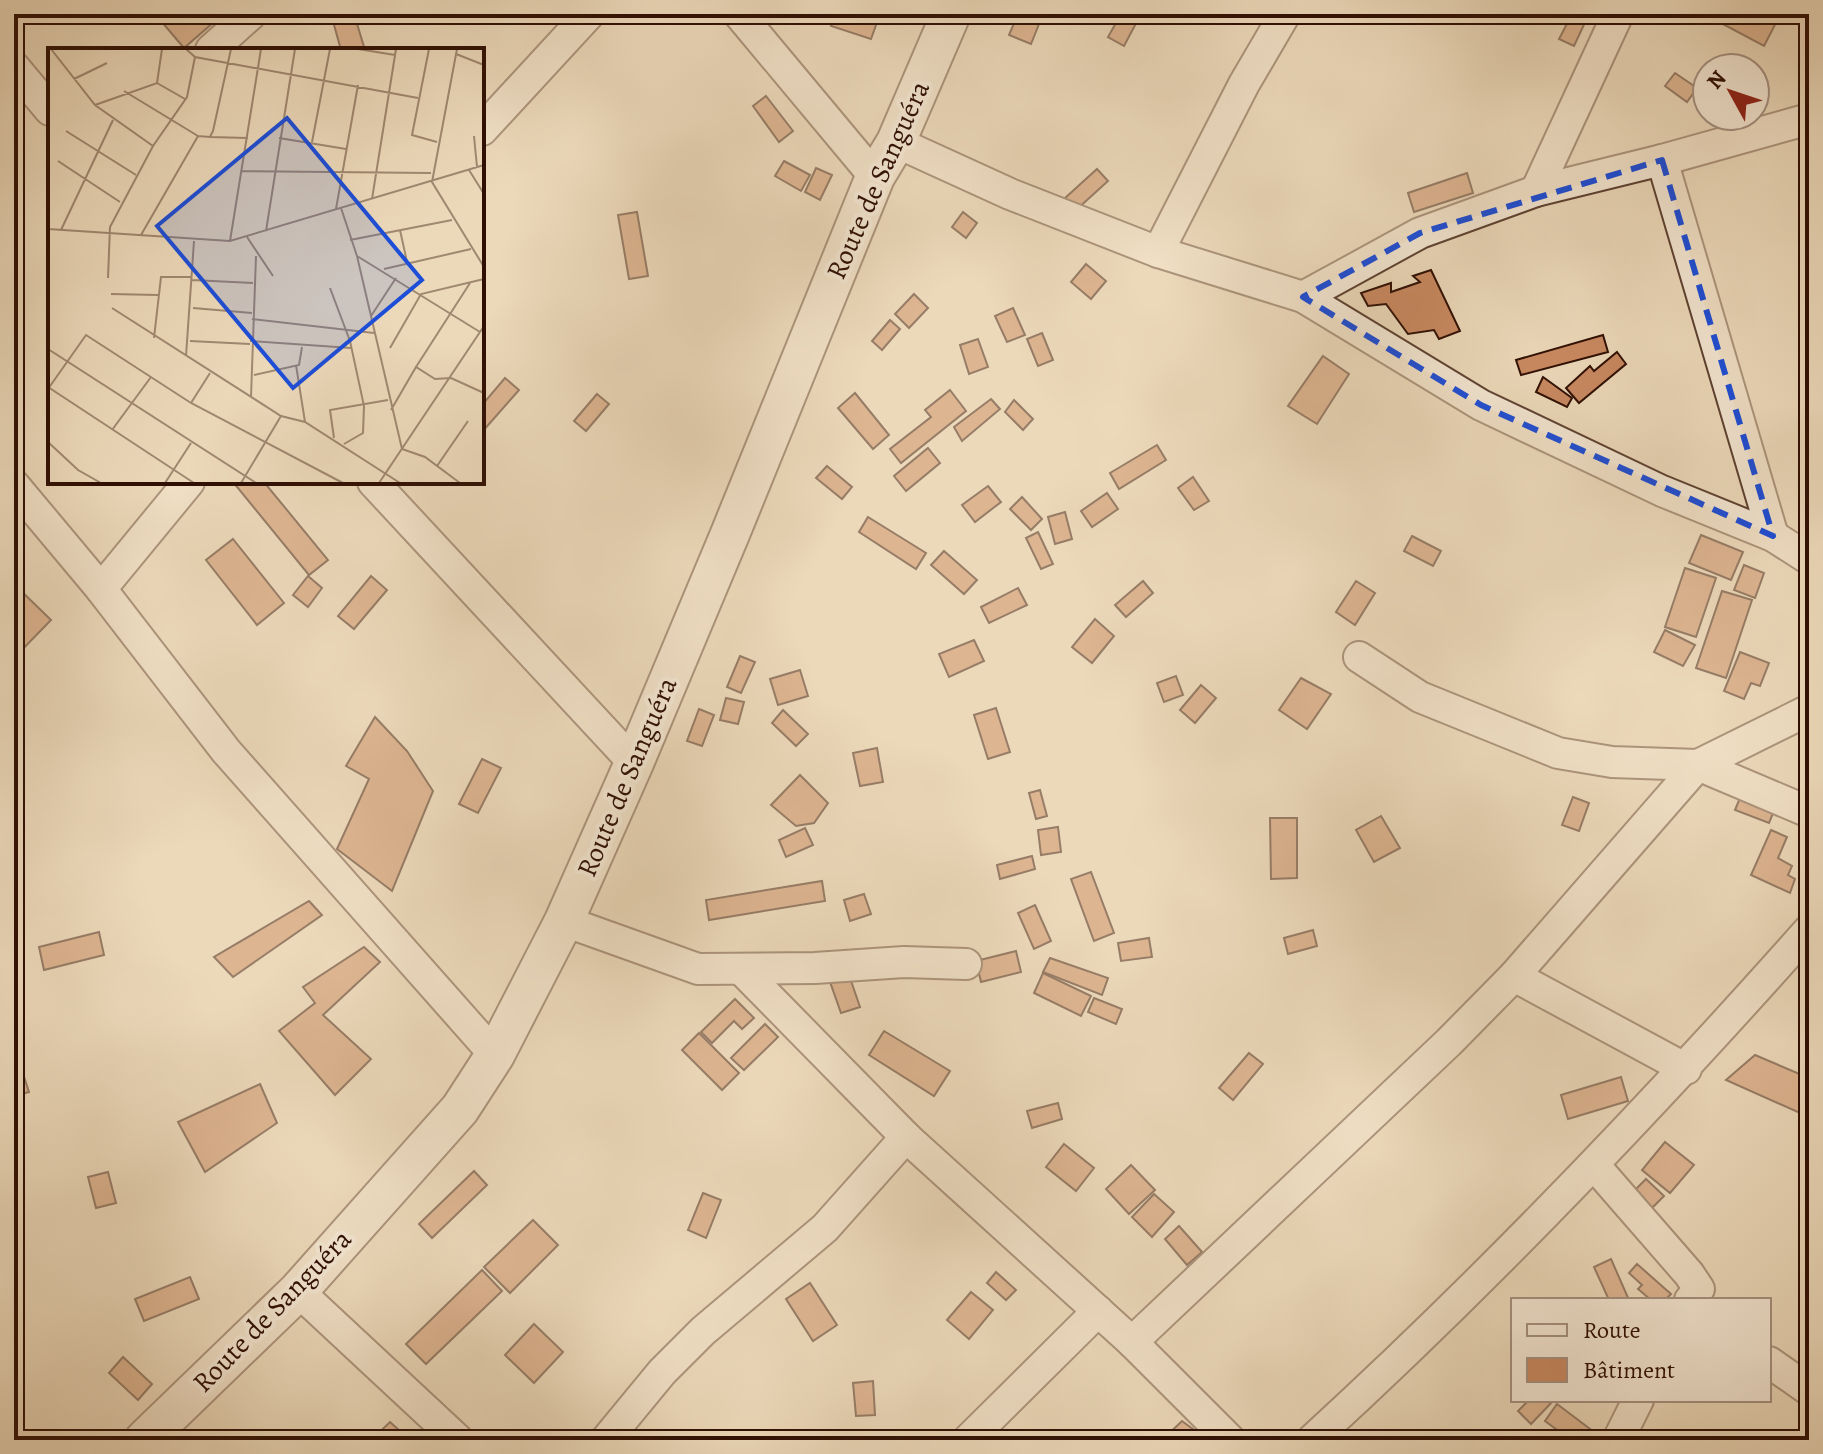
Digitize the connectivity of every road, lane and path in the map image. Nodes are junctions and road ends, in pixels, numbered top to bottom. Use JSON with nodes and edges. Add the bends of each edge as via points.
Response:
{"nodes":[{"id":1,"x":251,"y":14,"type":"edge"},
{"id":2,"x":589,"y":14,"type":"edge"},
{"id":3,"x":739,"y":14,"type":"edge"},
{"id":4,"x":951,"y":14,"type":"edge"},
{"id":5,"x":1285,"y":14,"type":"edge"},
{"id":6,"x":1618,"y":14,"type":"edge"},
{"id":7,"x":213,"y":48,"type":"edge"},
{"id":8,"x":14,"y":67,"type":"edge"},
{"id":9,"x":48,"y":108,"type":"edge"},
{"id":10,"x":1809,"y":119,"type":"edge"},
{"id":11,"x":484,"y":128,"type":"edge"},
{"id":12,"x":896,"y":142,"type":"junction"},
{"id":13,"x":1662,"y":160,"type":"junction"},
{"id":14,"x":875,"y":177,"type":"junction"},
{"id":15,"x":1536,"y":191,"type":"junction"},
{"id":16,"x":1158,"y":252,"type":"junction"},
{"id":17,"x":1303,"y":297,"type":"junction"},
{"id":18,"x":187,"y":484,"type":"edge"},
{"id":19,"x":375,"y":484,"type":"edge"},
{"id":20,"x":14,"y":485,"type":"edge"},
{"id":21,"x":1773,"y":536,"type":"junction"},
{"id":22,"x":1809,"y":559,"type":"edge"},
{"id":23,"x":101,"y":589,"type":"junction"},
{"id":24,"x":1359,"y":657,"type":"dead end"},
{"id":25,"x":1809,"y":710,"type":"edge"},
{"id":26,"x":634,"y":763,"type":"junction"},
{"id":27,"x":1698,"y":765,"type":"junction"},
{"id":28,"x":1809,"y":812,"type":"edge"},
{"id":29,"x":564,"y":921,"type":"junction"},
{"id":30,"x":1809,"y":930,"type":"edge"},
{"id":31,"x":966,"y":964,"type":"dead end"},
{"id":32,"x":742,"y":970,"type":"junction"},
{"id":33,"x":1514,"y":976,"type":"junction"},
{"id":34,"x":495,"y":1055,"type":"junction"},
{"id":35,"x":1686,"y":1069,"type":"junction"},
{"id":36,"x":906,"y":1137,"type":"junction"},
{"id":37,"x":1595,"y":1166,"type":"junction"},
{"id":38,"x":298,"y":1291,"type":"junction"},
{"id":39,"x":1692,"y":1298,"type":"edge"},
{"id":40,"x":1098,"y":1311,"type":"junction"},
{"id":41,"x":1132,"y":1342,"type":"junction"},
{"id":42,"x":1771,"y":1363,"type":"edge"},
{"id":43,"x":1809,"y":1390,"type":"edge"},
{"id":44,"x":1637,"y":1402,"type":"edge"},
{"id":45,"x":144,"y":1440,"type":"edge"},
{"id":46,"x":458,"y":1440,"type":"edge"},
{"id":47,"x":606,"y":1440,"type":"edge"},
{"id":48,"x":968,"y":1440,"type":"edge"},
{"id":49,"x":1230,"y":1440,"type":"edge"},
{"id":50,"x":1312,"y":1440,"type":"edge"},
{"id":51,"x":1618,"y":1440,"type":"edge"}],
"edges":[{"from":1,"to":7,"type":"street"},
{"from":2,"to":11,"type":"street"},
{"from":3,"to":14,"type":"street"},
{"from":4,"to":12,"type":"street","name":"Route de Sanguéra"},
{"from":5,"to":16,"type":"street"},
{"from":6,"to":15,"type":"street"},
{"from":8,"to":9,"type":"street"},
{"from":10,"to":13,"type":"street"},
{"from":12,"to":14,"type":"street","name":"Route de Sanguéra"},
{"from":12,"to":16,"type":"street"},
{"from":13,"to":15,"type":"street"},
{"from":13,"to":21,"type":"street"},
{"from":14,"to":26,"type":"street","name":"Route de Sanguéra"},
{"from":15,"to":17,"type":"street","via":[[1420,233]]},
{"from":16,"to":17,"type":"street"},
{"from":17,"to":21,"type":"street","via":[[1481,405],[1662,491]]},
{"from":18,"to":23,"type":"street"},
{"from":19,"to":26,"type":"street"},
{"from":20,"to":23,"type":"street"},
{"from":21,"to":22,"type":"street"},
{"from":23,"to":34,"type":"street","via":[[226,751]]},
{"from":24,"to":27,"type":"street","via":[[1420,697],[1558,753],[1612,762]]},
{"from":25,"to":27,"type":"street"},
{"from":26,"to":29,"type":"street","name":"Route de Sanguéra"},
{"from":27,"to":28,"type":"street"},
{"from":27,"to":33,"type":"street"},
{"from":29,"to":32,"type":"street","via":[[698,969]]},
{"from":29,"to":34,"type":"street","name":"Route de Sanguéra"},
{"from":30,"to":35,"type":"street"},
{"from":31,"to":32,"type":"street"},
{"from":32,"to":36,"type":"street"},
{"from":33,"to":35,"type":"street"},
{"from":33,"to":41,"type":"street"},
{"from":34,"to":38,"type":"street","name":"Route de Sanguéra","via":[[460,1109]]},
{"from":35,"to":37,"type":"street"},
{"from":36,"to":40,"type":"street"},
{"from":36,"to":47,"type":"street","via":[[825,1228],[662,1372]]},
{"from":37,"to":39,"type":"street","via":[[1681,1263],[1699,1289]]},
{"from":37,"to":50,"type":"street"},
{"from":38,"to":45,"type":"street","name":"Route de Sanguéra"},
{"from":38,"to":46,"type":"street"},
{"from":40,"to":41,"type":"street"},
{"from":40,"to":48,"type":"street"},
{"from":41,"to":49,"type":"street"},
{"from":42,"to":43,"type":"street"},
{"from":44,"to":51,"type":"street"}]}
